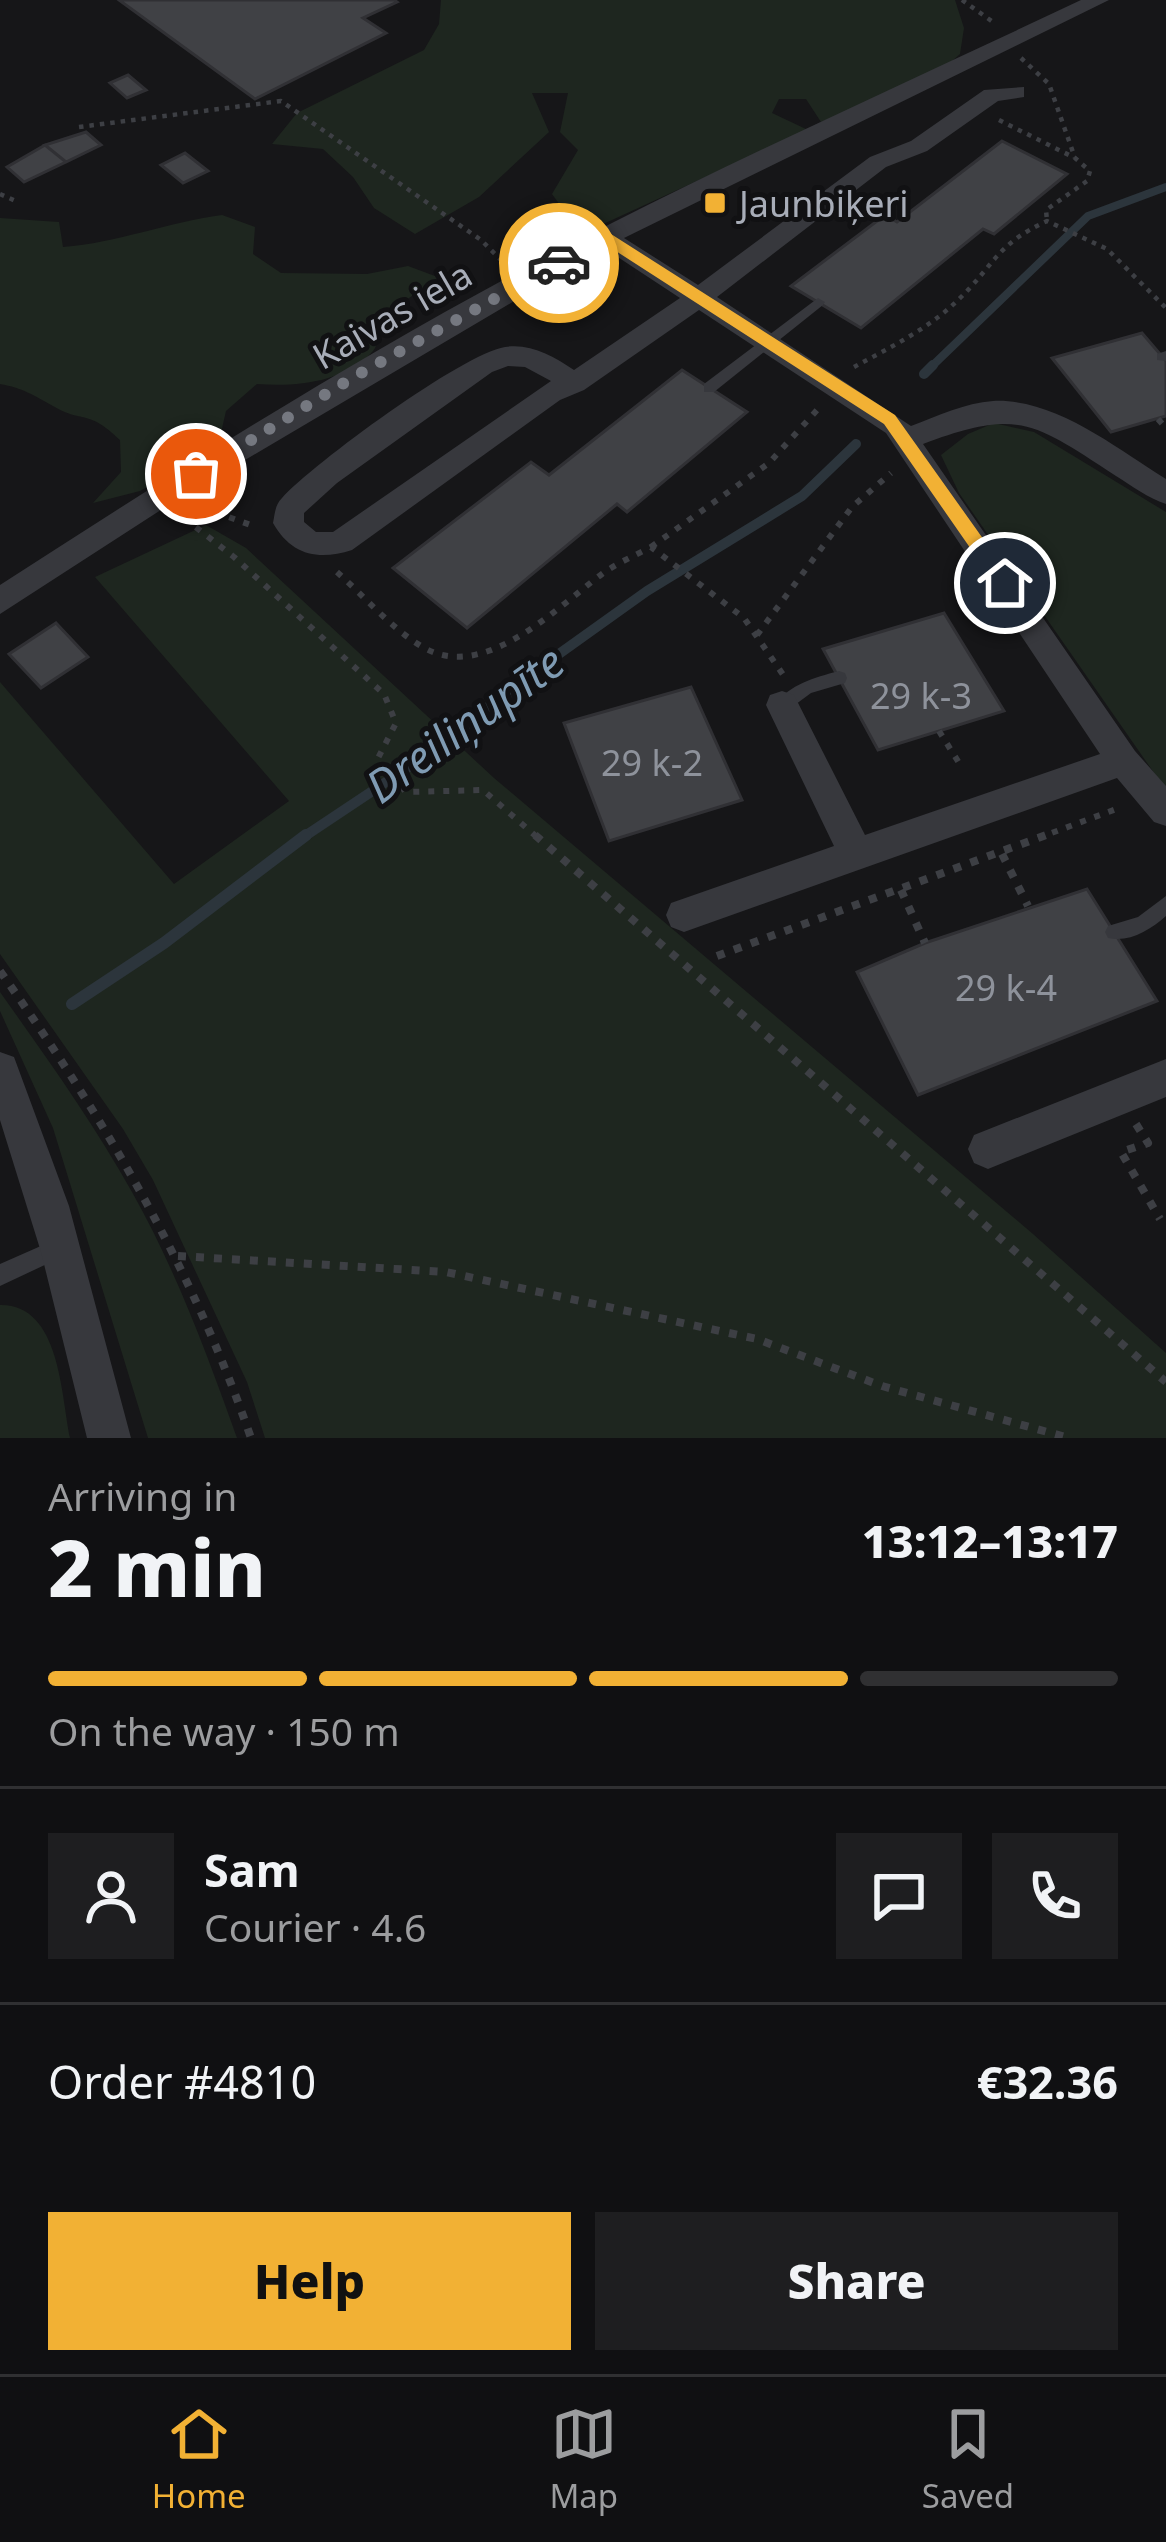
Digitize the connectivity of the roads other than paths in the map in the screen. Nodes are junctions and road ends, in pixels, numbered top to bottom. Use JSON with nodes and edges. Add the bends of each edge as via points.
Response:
{"nodes":[{"id":1,"x":1098,"y":0,"type":"edge"},
{"id":2,"x":1016,"y":92,"type":"dead end"},
{"id":3,"x":605,"y":237,"type":"junction"},
{"id":4,"x":698,"y":298,"type":"junction"},
{"id":5,"x":818,"y":302,"type":"dead end"},
{"id":6,"x":767,"y":342,"type":"junction"},
{"id":7,"x":574,"y":382,"type":"junction"},
{"id":8,"x":710,"y":388,"type":"dead end"},
{"id":9,"x":907,"y":454,"type":"junction"},
{"id":10,"x":1166,"y":493,"type":"edge"},
{"id":11,"x":0,"y":601,"type":"edge"},
{"id":12,"x":839,"y":678,"type":"dead end"},
{"id":13,"x":782,"y":705,"type":"joint"},
{"id":14,"x":1124,"y":761,"type":"junction"},
{"id":15,"x":1160,"y":804,"type":"edge"},
{"id":16,"x":856,"y":854,"type":"junction"},
{"id":17,"x":1166,"y":904,"type":"edge"},
{"id":18,"x":684,"y":915,"type":"dead end"},
{"id":19,"x":1114,"y":932,"type":"dead end"},
{"id":20,"x":0,"y":1071,"type":"edge"},
{"id":21,"x":1166,"y":1078,"type":"edge"},
{"id":22,"x":988,"y":1149,"type":"dead end"},
{"id":23,"x":60,"y":1248,"type":"junction"},
{"id":24,"x":0,"y":1276,"type":"edge"},
{"id":25,"x":110,"y":1438,"type":"edge"}],
"edges":[{"from":1,"to":3,"type":"street","name":"Kaivas iela"},
{"from":2,"to":4,"type":"street","via":[[992,95],[919,146],[878,161]]},
{"from":3,"to":4,"type":"street"},
{"from":3,"to":11,"type":"street","name":"Kaivas iela","via":[[352,378]]},
{"from":4,"to":6,"type":"street"},
{"from":4,"to":7,"type":"street"},
{"from":5,"to":6,"type":"lane"},
{"from":6,"to":8,"type":"lane"},
{"from":6,"to":9,"type":"street","via":[[890,420]]},
{"from":7,"to":7,"type":"street","via":[[536,357],[500,355],[327,475],[290,508],[288,523],[312,545],[341,542]]},
{"from":9,"to":10,"type":"street","via":[[993,410],[1012,412]]},
{"from":9,"to":14,"type":"street"},
{"from":12,"to":13,"type":"lane"},
{"from":13,"to":16,"type":"street"},
{"from":14,"to":15,"type":"street"},
{"from":14,"to":16,"type":"street"},
{"from":16,"to":18,"type":"street"},
{"from":17,"to":19,"type":"lane","via":[[1143,924]]},
{"from":20,"to":23,"type":"street"},
{"from":21,"to":22,"type":"street"},
{"from":23,"to":24,"type":"lane"},
{"from":23,"to":25,"type":"street"}]}
